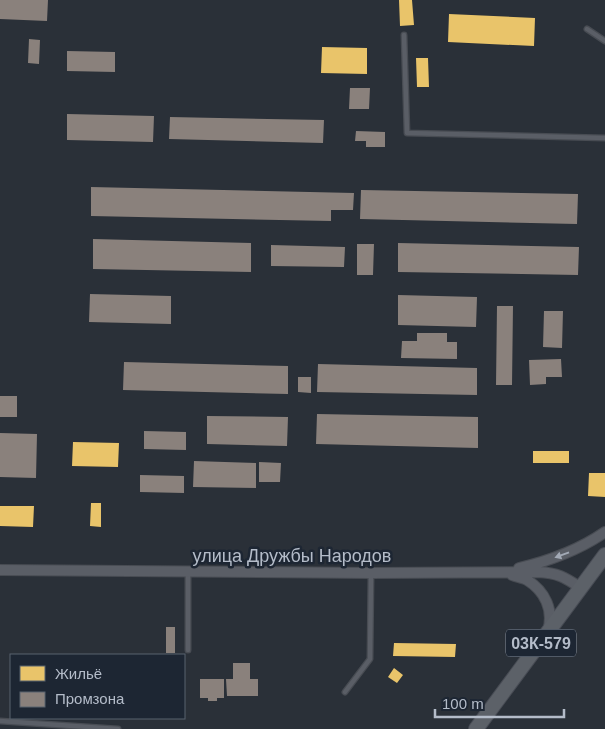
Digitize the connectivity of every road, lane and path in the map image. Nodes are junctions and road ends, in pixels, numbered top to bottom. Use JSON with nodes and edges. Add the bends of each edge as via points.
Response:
{"nodes":[{"id":1,"x":587,"y":29,"type":"dead end"},
{"id":2,"x":404,"y":35,"type":"dead end"},
{"id":3,"x":605,"y":41,"type":"edge"},
{"id":4,"x":605,"y":138,"type":"edge"},
{"id":5,"x":605,"y":532,"type":"edge"},
{"id":6,"x":605,"y":555,"type":"edge"},
{"id":7,"x":0,"y":570,"type":"edge"},
{"id":8,"x":188,"y":572,"type":"junction"},
{"id":9,"x":504,"y":572,"type":"junction"},
{"id":10,"x":370,"y":573,"type":"junction"},
{"id":11,"x":581,"y":588,"type":"junction"},
{"id":12,"x":547,"y":635,"type":"junction"},
{"id":13,"x":188,"y":650,"type":"dead end"},
{"id":14,"x":345,"y":692,"type":"dead end"},
{"id":15,"x":0,"y":721,"type":"edge"},
{"id":16,"x":118,"y":729,"type":"edge"},
{"id":17,"x":476,"y":729,"type":"edge"}],
"edges":[{"from":1,"to":3,"type":"lane"},
{"from":2,"to":4,"type":"lane","via":[[407,133]]},
{"from":5,"to":9,"type":"street","one_way":true,"via":[[569,552]]},
{"from":6,"to":11,"type":"main road","number":"03К-579"},
{"from":7,"to":8,"type":"street","name":"улица Дружбы Народов"},
{"from":8,"to":10,"type":"street","name":"улица Дружбы Народов"},
{"from":8,"to":13,"type":"lane"},
{"from":9,"to":10,"type":"street","name":"улица Дружбы Народов"},
{"from":9,"to":11,"type":"street","name":"улица Дружбы Народов","via":[[553,573]]},
{"from":9,"to":12,"type":"street","via":[[526,580],[540,590],[550,613]]},
{"from":10,"to":14,"type":"lane","via":[[370,659]]},
{"from":11,"to":12,"type":"main road","number":"03К-579"},
{"from":12,"to":17,"type":"main road","number":"03К-579"},
{"from":15,"to":16,"type":"lane"}]}
